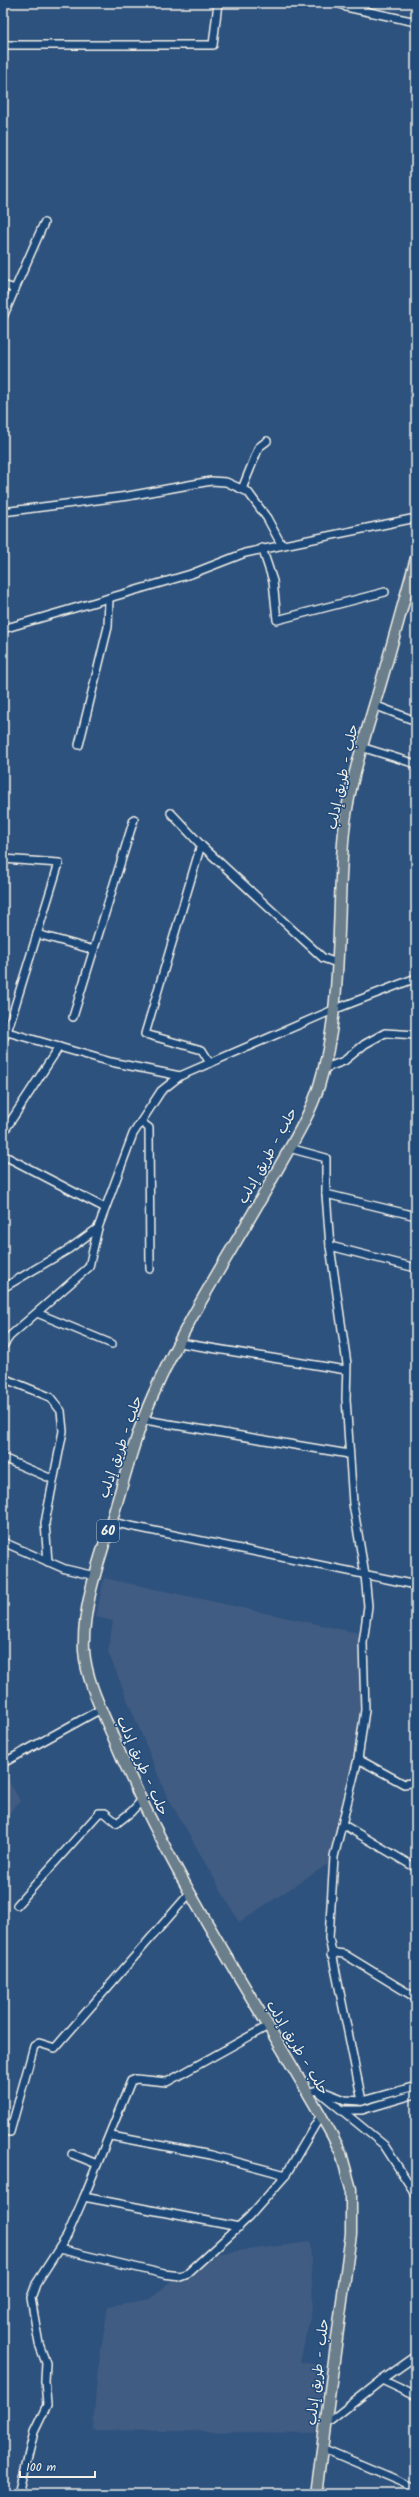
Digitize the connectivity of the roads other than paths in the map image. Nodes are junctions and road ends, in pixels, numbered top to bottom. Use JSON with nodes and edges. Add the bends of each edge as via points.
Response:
{"nodes":[{"id":1,"x":218,"y":3,"type":"edge"},
{"id":2,"x":339,"y":3,"type":"edge"},
{"id":3,"x":416,"y":22,"type":"edge"},
{"id":4,"x":3,"y":45,"type":"edge"},
{"id":5,"x":44,"y":223,"type":"dead end"},
{"id":6,"x":3,"y":285,"type":"edge"},
{"id":7,"x":15,"y":289,"type":"junction"},
{"id":8,"x":3,"y":318,"type":"edge"},
{"id":9,"x":267,"y":441,"type":"dead end"},
{"id":10,"x":242,"y":489,"type":"junction"},
{"id":11,"x":3,"y":512,"type":"edge"},
{"id":12,"x":416,"y":518,"type":"edge"},
{"id":13,"x":281,"y":544,"type":"junction"},
{"id":14,"x":262,"y":548,"type":"junction"},
{"id":15,"x":416,"y":558,"type":"edge"},
{"id":16,"x":385,"y":592,"type":"dead end"},
{"id":17,"x":109,"y":598,"type":"junction"},
{"id":18,"x":3,"y":629,"type":"edge"},
{"id":19,"x":374,"y":706,"type":"junction"},
{"id":20,"x":416,"y":721,"type":"edge"},
{"id":21,"x":79,"y":745,"type":"dead end"},
{"id":22,"x":361,"y":747,"type":"junction"},
{"id":23,"x":416,"y":764,"type":"edge"},
{"id":24,"x":171,"y":813,"type":"dead end"},
{"id":25,"x":134,"y":819,"type":"dead end"},
{"id":26,"x":201,"y":845,"type":"junction"},
{"id":27,"x":3,"y":859,"type":"edge"},
{"id":28,"x":37,"y":934,"type":"junction"},
{"id":29,"x":94,"y":950,"type":"junction"},
{"id":30,"x":337,"y":963,"type":"junction"},
{"id":31,"x":416,"y":978,"type":"edge"},
{"id":32,"x":333,"y":1010,"type":"junction"},
{"id":33,"x":73,"y":1017,"type":"dead end"},
{"id":34,"x":4,"y":1034,"type":"edge"},
{"id":35,"x":416,"y":1035,"type":"edge"},
{"id":36,"x":59,"y":1047,"type":"junction"},
{"id":37,"x":210,"y":1063,"type":"junction"},
{"id":38,"x":323,"y":1069,"type":"junction"},
{"id":39,"x":180,"y":1076,"type":"junction"},
{"id":40,"x":141,"y":1122,"type":"junction"},
{"id":41,"x":3,"y":1133,"type":"edge"},
{"id":42,"x":289,"y":1148,"type":"junction"},
{"id":43,"x":3,"y":1155,"type":"edge"},
{"id":44,"x":326,"y":1194,"type":"junction"},
{"id":45,"x":105,"y":1208,"type":"junction"},
{"id":46,"x":416,"y":1216,"type":"edge"},
{"id":47,"x":98,"y":1228,"type":"junction"},
{"id":48,"x":330,"y":1246,"type":"junction"},
{"id":49,"x":416,"y":1268,"type":"edge"},
{"id":50,"x":150,"y":1269,"type":"dead end"},
{"id":51,"x":3,"y":1288,"type":"edge"},
{"id":52,"x":37,"y":1313,"type":"junction"},
{"id":53,"x":112,"y":1344,"type":"dead end"},
{"id":54,"x":180,"y":1344,"type":"junction"},
{"id":55,"x":3,"y":1346,"type":"edge"},
{"id":56,"x":346,"y":1370,"type":"junction"},
{"id":57,"x":3,"y":1378,"type":"edge"},
{"id":58,"x":145,"y":1420,"type":"junction"},
{"id":59,"x":349,"y":1454,"type":"junction"},
{"id":60,"x":3,"y":1458,"type":"edge"},
{"id":61,"x":52,"y":1479,"type":"junction"},
{"id":62,"x":111,"y":1522,"type":"junction"},
{"id":63,"x":3,"y":1542,"type":"edge"},
{"id":64,"x":48,"y":1562,"type":"junction"},
{"id":65,"x":95,"y":1576,"type":"junction"},
{"id":66,"x":365,"y":1576,"type":"junction"},
{"id":67,"x":416,"y":1585,"type":"edge"},
{"id":68,"x":102,"y":1709,"type":"junction"},
{"id":69,"x":358,"y":1759,"type":"junction"},
{"id":70,"x":3,"y":1763,"type":"edge"},
{"id":71,"x":416,"y":1778,"type":"edge"},
{"id":72,"x":140,"y":1801,"type":"junction"},
{"id":73,"x":342,"y":1824,"type":"junction"},
{"id":74,"x":416,"y":1868,"type":"edge"},
{"id":75,"x":189,"y":1894,"type":"junction"},
{"id":76,"x":17,"y":1905,"type":"dead end"},
{"id":77,"x":331,"y":1955,"type":"junction"},
{"id":78,"x":416,"y":1998,"type":"edge"},
{"id":79,"x":268,"y":2026,"type":"junction"},
{"id":80,"x":416,"y":2086,"type":"edge"},
{"id":81,"x":313,"y":2091,"type":"junction"},
{"id":82,"x":416,"y":2094,"type":"edge"},
{"id":83,"x":362,"y":2101,"type":"junction"},
{"id":84,"x":344,"y":2110,"type":"junction"},
{"id":85,"x":321,"y":2115,"type":"junction"},
{"id":86,"x":3,"y":2131,"type":"edge"},
{"id":87,"x":111,"y":2136,"type":"junction"},
{"id":88,"x":72,"y":2154,"type":"dead end"},
{"id":89,"x":97,"y":2164,"type":"junction"},
{"id":90,"x":286,"y":2174,"type":"junction"},
{"id":91,"x":416,"y":2195,"type":"edge"},
{"id":92,"x":84,"y":2196,"type":"junction"},
{"id":93,"x":239,"y":2227,"type":"junction"},
{"id":94,"x":59,"y":2249,"type":"junction"},
{"id":95,"x":416,"y":2356,"type":"edge"},
{"id":96,"x":382,"y":2380,"type":"junction"},
{"id":97,"x":416,"y":2396,"type":"edge"},
{"id":98,"x":325,"y":2425,"type":"junction"},
{"id":99,"x":322,"y":2448,"type":"junction"},
{"id":100,"x":416,"y":2488,"type":"edge"},
{"id":101,"x":19,"y":2494,"type":"edge"},
{"id":102,"x":316,"y":2494,"type":"edge"}],
"edges":[{"from":1,"to":4,"type":"street","via":[[213,45]]},
{"from":2,"to":3,"type":"street","via":[[346,7]]},
{"from":5,"to":7,"type":"street"},
{"from":6,"to":7,"type":"street"},
{"from":7,"to":8,"type":"street"},
{"from":9,"to":10,"type":"street","via":[[259,447]]},
{"from":10,"to":11,"type":"street","via":[[226,482],[211,481],[128,496]]},
{"from":10,"to":13,"type":"street","via":[[248,492],[267,518]]},
{"from":12,"to":13,"type":"street"},
{"from":13,"to":14,"type":"street"},
{"from":14,"to":16,"type":"street","via":[[273,581],[277,620]]},
{"from":14,"to":17,"type":"street","via":[[191,574]]},
{"from":15,"to":19,"type":"highway","name":"حلب - طريق إدلب","number":"60"},
{"from":17,"to":18,"type":"street"},
{"from":17,"to":21,"type":"street","via":[[108,627]]},
{"from":19,"to":20,"type":"street"},
{"from":19,"to":22,"type":"highway","name":"حلب - طريق إدلب","number":"60"},
{"from":22,"to":23,"type":"street"},
{"from":22,"to":30,"type":"highway","name":"حلب - طريق إدلب","number":"60","via":[[344,827]]},
{"from":24,"to":26,"type":"street"},
{"from":25,"to":29,"type":"street"},
{"from":26,"to":30,"type":"street","via":[[323,958]]},
{"from":26,"to":37,"type":"street","via":[[145,1034],[202,1050]]},
{"from":27,"to":28,"type":"street","via":[[58,863]]},
{"from":28,"to":29,"type":"street"},
{"from":28,"to":34,"type":"street"},
{"from":29,"to":33,"type":"street"},
{"from":30,"to":32,"type":"highway","name":"حلب - طريق إدلب","number":"60"},
{"from":31,"to":32,"type":"street"},
{"from":32,"to":37,"type":"street"},
{"from":32,"to":38,"type":"highway","name":"حلب - طريق إدلب","number":"60"},
{"from":34,"to":36,"type":"street"},
{"from":35,"to":38,"type":"street","via":[[385,1033],[365,1044],[344,1061]]},
{"from":36,"to":39,"type":"street","via":[[111,1062]]},
{"from":36,"to":41,"type":"street"},
{"from":37,"to":39,"type":"street"},
{"from":38,"to":42,"type":"highway","name":"حلب - طريق إدلب","number":"60","via":[[311,1108]]},
{"from":39,"to":40,"type":"street","via":[[160,1092]]},
{"from":40,"to":45,"type":"street"},
{"from":40,"to":50,"type":"street","via":[[149,1128]]},
{"from":42,"to":44,"type":"street","via":[[326,1158]]},
{"from":42,"to":54,"type":"highway","name":"حلب - طريق إدلب","number":"60"},
{"from":43,"to":45,"type":"street"},
{"from":44,"to":46,"type":"street"},
{"from":44,"to":48,"type":"street"},
{"from":45,"to":47,"type":"street"},
{"from":47,"to":51,"type":"street","via":[[69,1249]]},
{"from":47,"to":52,"type":"street","via":[[89,1267]]},
{"from":48,"to":49,"type":"street"},
{"from":48,"to":56,"type":"street"},
{"from":52,"to":53,"type":"street"},
{"from":52,"to":55,"type":"street","via":[[10,1336]]},
{"from":54,"to":56,"type":"street"},
{"from":54,"to":58,"type":"highway","name":"حلب - طريق إدلب","number":"60","via":[[153,1396]]},
{"from":56,"to":59,"type":"street"},
{"from":57,"to":61,"type":"street","via":[[50,1397],[61,1411],[63,1431]]},
{"from":58,"to":59,"type":"street"},
{"from":58,"to":62,"type":"highway","name":"حلب - طريق إدلب","number":"60"},
{"from":59,"to":66,"type":"street","via":[[352,1504]]},
{"from":60,"to":61,"type":"street"},
{"from":61,"to":64,"type":"street","via":[[46,1523]]},
{"from":62,"to":65,"type":"highway","name":"حلب - طريق إدلب","number":"60"},
{"from":62,"to":66,"type":"street"},
{"from":63,"to":64,"type":"street"},
{"from":64,"to":65,"type":"street"},
{"from":65,"to":68,"type":"highway","name":"حلب - طريق إدلب","number":"60","via":[[86,1618],[84,1653]]},
{"from":66,"to":67,"type":"street","via":[[389,1578]]},
{"from":66,"to":69,"type":"street","via":[[368,1606],[363,1643],[365,1710]]},
{"from":68,"to":70,"type":"street"},
{"from":68,"to":72,"type":"highway","name":"حلب - طريق إدلب","number":"60"},
{"from":69,"to":71,"type":"street","via":[[404,1784],[411,1783]]},
{"from":69,"to":73,"type":"street"},
{"from":72,"to":75,"type":"highway","name":"حلب - طريق إدلب","number":"60"},
{"from":72,"to":76,"type":"street","via":[[132,1812],[117,1823],[104,1813],[99,1813]]},
{"from":73,"to":74,"type":"street"},
{"from":73,"to":77,"type":"street","via":[[333,1864],[329,1938]]},
{"from":75,"to":79,"type":"highway","name":"حلب - طريق إدلب","number":"60"},
{"from":75,"to":86,"type":"street","via":[[55,2048],[39,2043],[34,2046],[10,2132]]},
{"from":77,"to":78,"type":"street","via":[[344,1954]]},
{"from":77,"to":83,"type":"street"},
{"from":79,"to":81,"type":"highway","name":"حلب - طريق إدلب","number":"60"},
{"from":79,"to":87,"type":"street","via":[[167,2082],[136,2079],[131,2081]]},
{"from":80,"to":83,"type":"street"},
{"from":81,"to":83,"type":"street","via":[[323,2090],[345,2100]]},
{"from":81,"to":84,"type":"street"},
{"from":81,"to":85,"type":"highway","name":"حلب - طريق إدلب","number":"60"},
{"from":82,"to":84,"type":"street","via":[[362,2110]]},
{"from":84,"to":91,"type":"street","via":[[384,2145]]},
{"from":85,"to":90,"type":"street"},
{"from":85,"to":98,"type":"highway","name":"حلب - طريق إدلب","number":"60","via":[[342,2153],[348,2171],[352,2210]]},
{"from":87,"to":89,"type":"street"},
{"from":87,"to":90,"type":"street","via":[[211,2155]]},
{"from":88,"to":89,"type":"street"},
{"from":89,"to":92,"type":"street"},
{"from":90,"to":93,"type":"street"},
{"from":92,"to":93,"type":"street"},
{"from":92,"to":94,"type":"street","via":[[76,2219]]},
{"from":93,"to":94,"type":"street","via":[[188,2273],[180,2276]]},
{"from":94,"to":101,"type":"street","via":[[36,2284],[31,2298],[39,2344],[46,2363],[48,2406],[34,2432]]},
{"from":95,"to":96,"type":"street"},
{"from":96,"to":97,"type":"street"},
{"from":96,"to":98,"type":"street"},
{"from":98,"to":99,"type":"highway","name":"حلب - طريق إدلب","number":"60"},
{"from":99,"to":100,"type":"street"},
{"from":99,"to":102,"type":"highway","name":"حلب - طريق إدلب","number":"60"}]}
